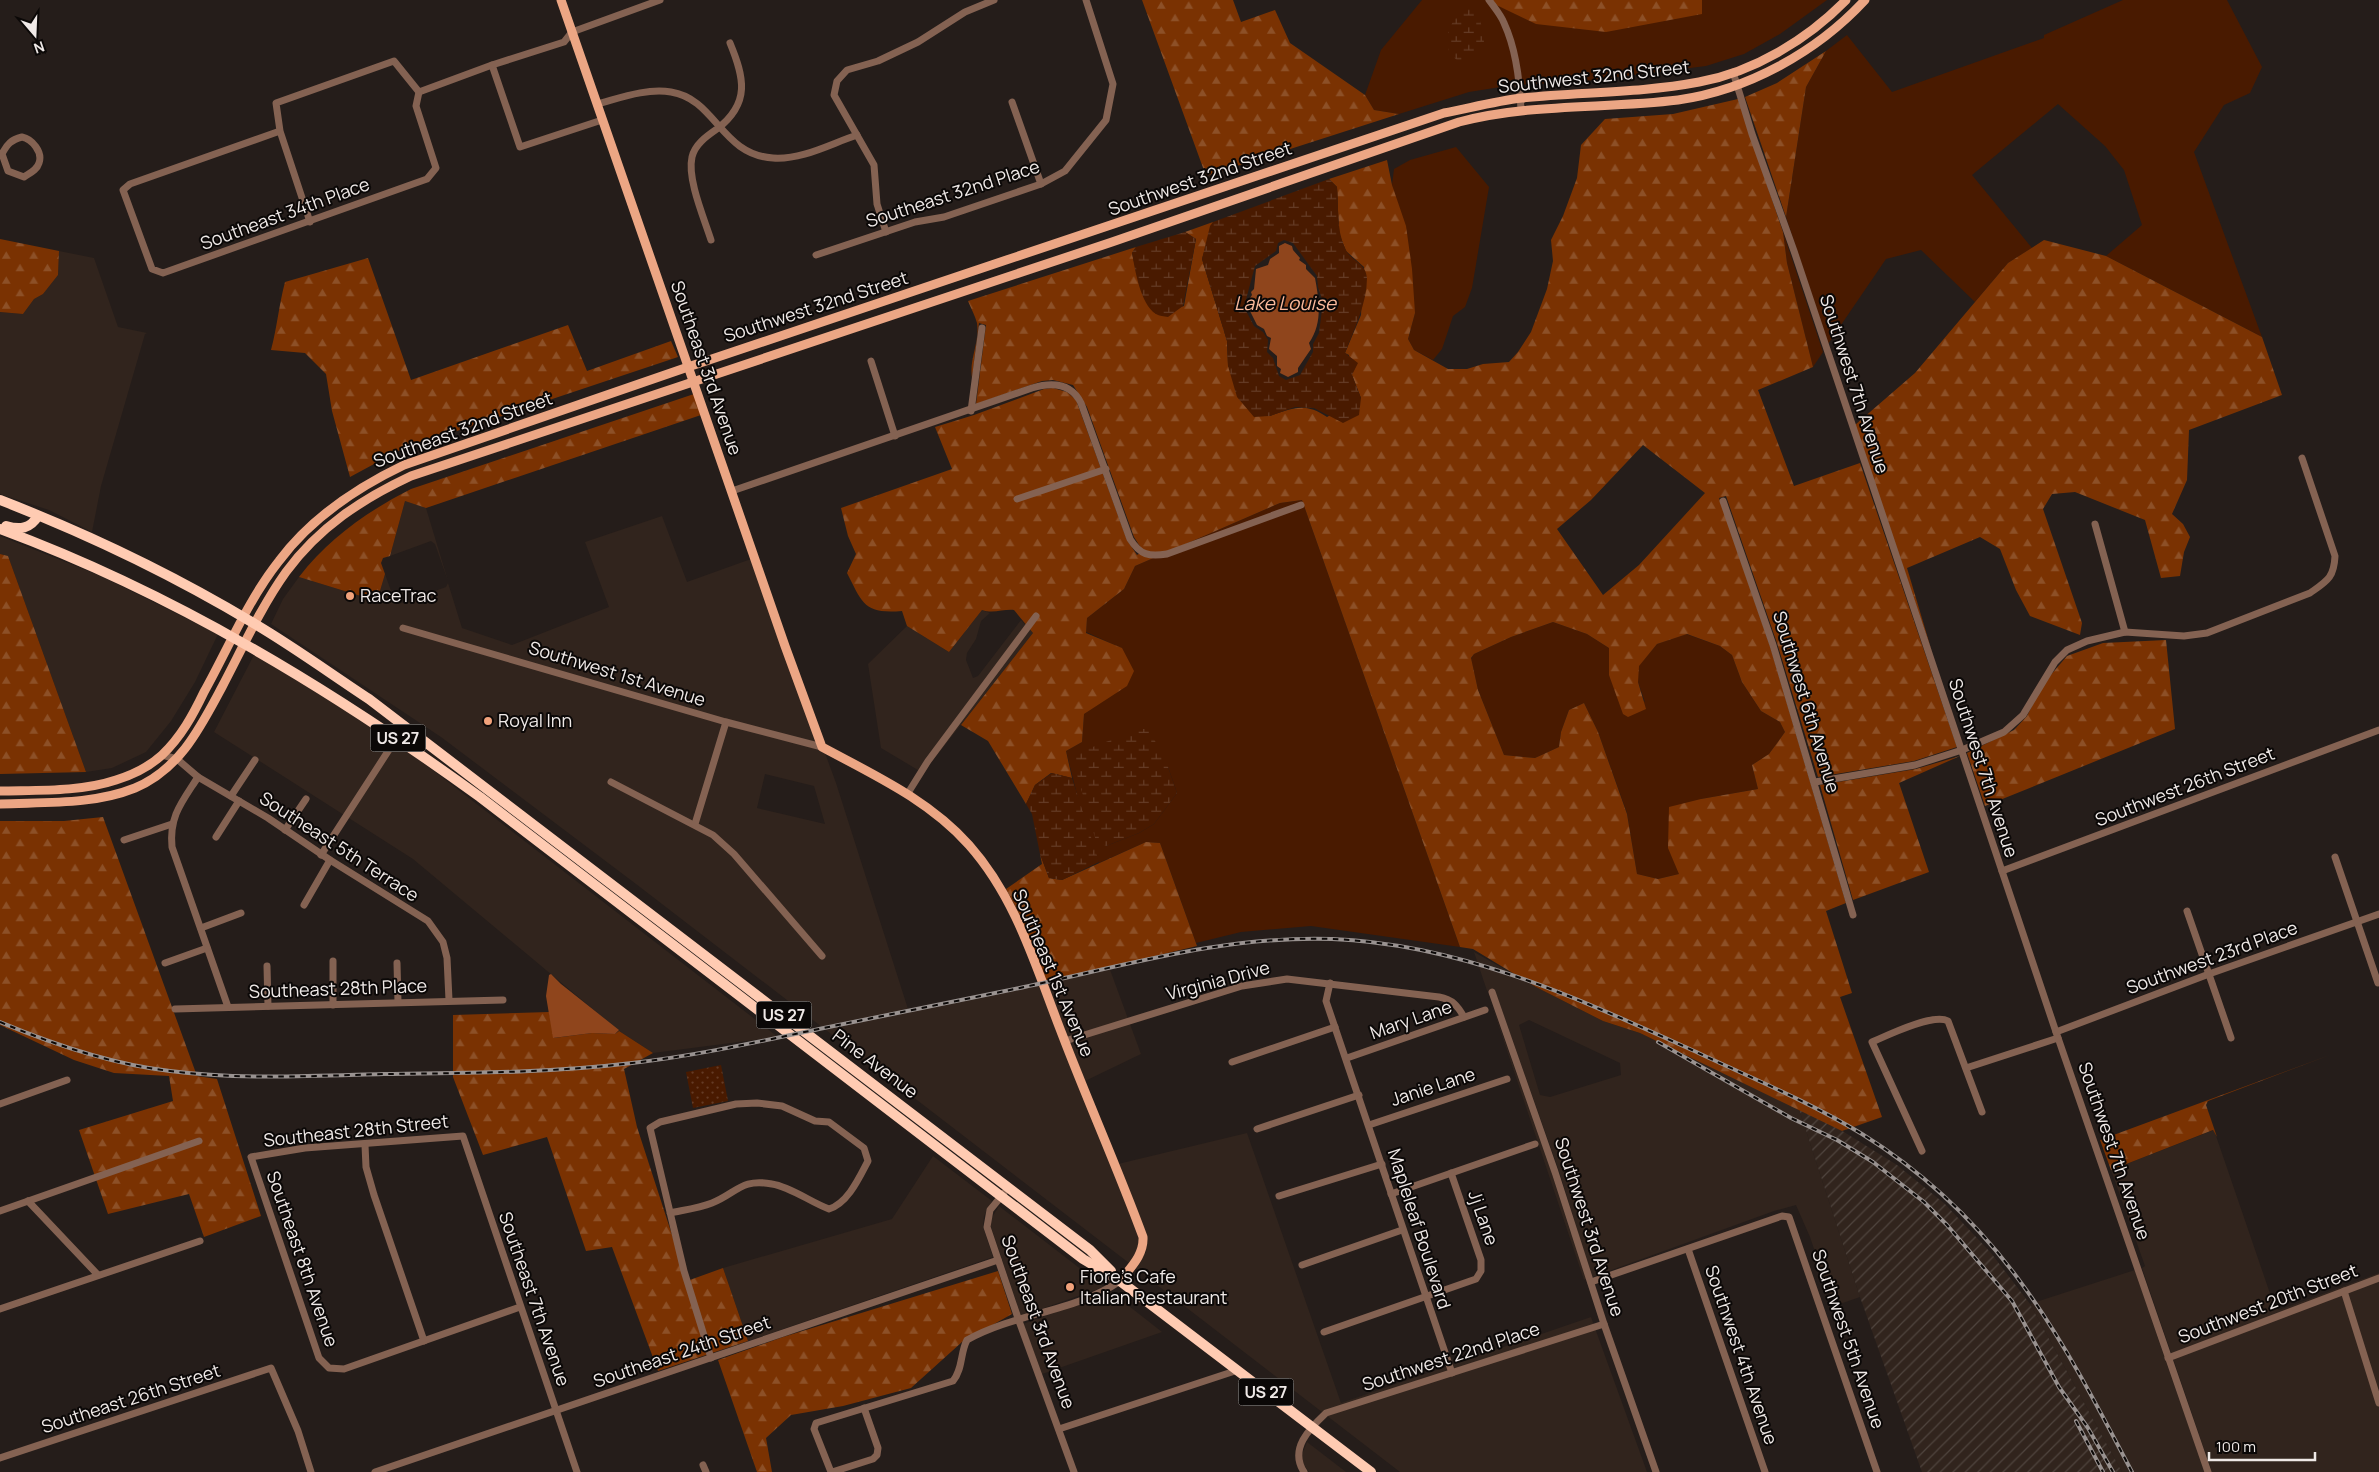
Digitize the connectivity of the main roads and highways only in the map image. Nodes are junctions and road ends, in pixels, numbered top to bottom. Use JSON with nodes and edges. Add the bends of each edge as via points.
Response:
{"nodes":[{"id":1,"x":561,"y":0,"type":"edge"},
{"id":2,"x":1846,"y":0,"type":"edge"},
{"id":3,"x":1865,"y":0,"type":"edge"},
{"id":4,"x":688,"y":367,"type":"junction"},
{"id":5,"x":693,"y":380,"type":"junction"},
{"id":6,"x":0,"y":500,"type":"edge"},
{"id":7,"x":38,"y":516,"type":"junction"},
{"id":8,"x":0,"y":524,"type":"edge"},
{"id":9,"x":0,"y":529,"type":"edge"},
{"id":10,"x":244,"y":618,"type":"junction"},
{"id":11,"x":255,"y":624,"type":"junction"},
{"id":12,"x":234,"y":637,"type":"junction"},
{"id":13,"x":245,"y":643,"type":"junction"},
{"id":14,"x":822,"y":747,"type":"joint"},
{"id":15,"x":0,"y":791,"type":"edge"},
{"id":16,"x":0,"y":804,"type":"edge"},
{"id":17,"x":1120,"y":1281,"type":"junction"},
{"id":18,"x":1371,"y":1472,"type":"edge"}],
"edges":[{"from":1,"to":4,"type":"main road","name":"Southeast 3rd Avenue"},
{"from":2,"to":4,"type":"main road","name":"Southwest 32nd Street","via":[[1827,18],[1784,48],[1733,72],[1701,82],[1520,98],[1444,113]]},
{"from":3,"to":5,"type":"main road","name":"Southwest 32nd Street","via":[[1812,45],[1737,86],[1679,100],[1521,111],[1459,122],[1103,245]]},
{"from":4,"to":5,"type":"main road","name":"Southeast 3rd Avenue"},
{"from":4,"to":10,"type":"main road","name":"Southeast 32nd Street","via":[[404,465],[368,482],[318,520],[279,560]]},
{"from":5,"to":11,"type":"main road","name":"Southeast 32nd Street","via":[[424,472],[380,491],[337,518],[312,540],[286,572]]},
{"from":5,"to":14,"type":"main road","name":"Southeast 3rd Avenue"},
{"from":6,"to":7,"type":"highway","number":"US 27"},
{"from":7,"to":8,"type":"highway","via":[[28,527],[21,529]]},
{"from":7,"to":10,"type":"highway","number":"US 27","via":[[130,558]]},
{"from":9,"to":12,"type":"highway","number":"US 27","via":[[118,579]]},
{"from":10,"to":11,"type":"highway","number":"US 27"},
{"from":10,"to":12,"type":"main road","name":"Southeast 32nd Street"},
{"from":11,"to":13,"type":"main road","name":"Southeast 32nd Street"},
{"from":11,"to":17,"type":"highway","name":"Pine Avenue","number":"US 27","via":[[405,725],[1009,1187],[1090,1250]]},
{"from":12,"to":13,"type":"highway","number":"US 27"},
{"from":12,"to":15,"type":"main road","name":"Southeast 32nd Street","via":[[185,729],[162,755],[117,780],[92,786]]},
{"from":13,"to":16,"type":"main road","name":"Southeast 32nd Street","via":[[196,735],[177,759],[161,772],[136,788],[108,797]]},
{"from":13,"to":17,"type":"highway","name":"Pine Avenue","number":"US 27","via":[[397,737],[1083,1259]]},
{"from":14,"to":17,"type":"main road","name":"Southeast 1st Avenue","via":[[908,794],[952,828],[991,873],[1016,917],[1143,1237],[1138,1258]]},
{"from":17,"to":18,"type":"highway","name":"Pine Avenue","number":"US 27"}]}
